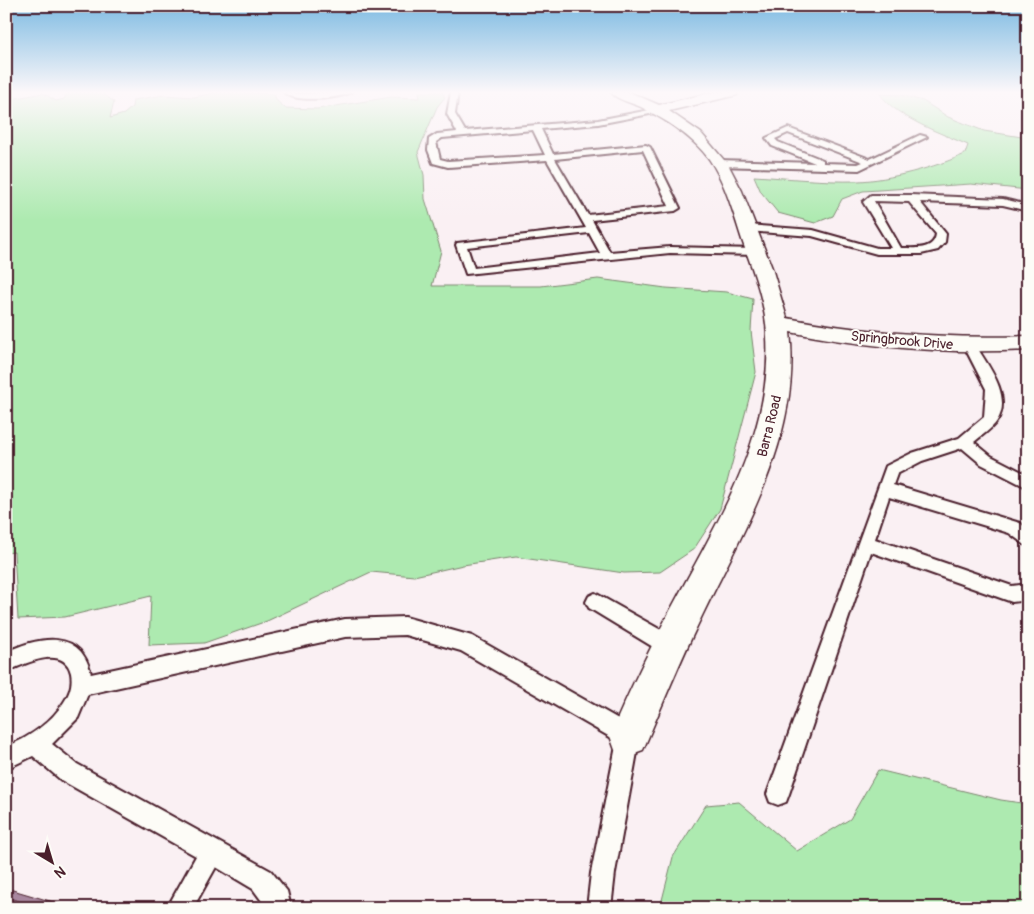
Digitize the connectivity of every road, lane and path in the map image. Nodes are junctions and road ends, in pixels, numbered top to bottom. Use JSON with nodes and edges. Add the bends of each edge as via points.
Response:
{"nodes":[{"id":1,"x":450,"y":135,"type":"edge"},
{"id":2,"x":540,"y":135,"type":"edge"},
{"id":3,"x":692,"y":135,"type":"edge"},
{"id":4,"x":778,"y":135,"type":"edge"},
{"id":5,"x":800,"y":135,"type":"edge"},
{"id":6,"x":924,"y":137,"type":"dead end"},
{"id":7,"x":550,"y":157,"type":"junction"},
{"id":8,"x":871,"y":162,"type":"junction"},
{"id":9,"x":718,"y":163,"type":"junction"},
{"id":10,"x":830,"y":166,"type":"junction"},
{"id":11,"x":911,"y":198,"type":"junction"},
{"id":12,"x":1028,"y":208,"type":"edge"},
{"id":13,"x":586,"y":218,"type":"junction"},
{"id":14,"x":747,"y":228,"type":"junction"},
{"id":15,"x":593,"y":230,"type":"junction"},
{"id":16,"x":898,"y":251,"type":"junction"},
{"id":17,"x":756,"y":252,"type":"junction"},
{"id":18,"x":608,"y":255,"type":"junction"},
{"id":19,"x":777,"y":323,"type":"junction"},
{"id":20,"x":1028,"y":343,"type":"edge"},
{"id":21,"x":970,"y":346,"type":"junction"},
{"id":22,"x":964,"y":442,"type":"junction"},
{"id":23,"x":1028,"y":482,"type":"edge"},
{"id":24,"x":884,"y":489,"type":"junction"},
{"id":25,"x":1028,"y":540,"type":"edge"},
{"id":26,"x":866,"y":543,"type":"junction"},
{"id":27,"x":1028,"y":592,"type":"edge"},
{"id":28,"x":595,"y":602,"type":"dead end"},
{"id":29,"x":670,"y":646,"type":"junction"},
{"id":30,"x":6,"y":662,"type":"edge"},
{"id":31,"x":81,"y":686,"type":"junction"},
{"id":32,"x":630,"y":736,"type":"junction"},
{"id":33,"x":35,"y":744,"type":"junction"},
{"id":34,"x":6,"y":758,"type":"edge"},
{"id":35,"x":778,"y":794,"type":"dead end"},
{"id":36,"x":212,"y":852,"type":"junction"},
{"id":37,"x":179,"y":908,"type":"edge"},
{"id":38,"x":279,"y":908,"type":"edge"},
{"id":39,"x":599,"y":908,"type":"edge"}],
"edges":[{"from":1,"to":7,"type":"lane","via":[[432,140],[436,160],[455,164]]},
{"from":2,"to":7,"type":"lane"},
{"from":3,"to":9,"type":"street","name":"Barra Road"},
{"from":4,"to":10,"type":"lane","via":[[770,138],[775,144]]},
{"from":5,"to":8,"type":"lane"},
{"from":6,"to":8,"type":"lane"},
{"from":7,"to":13,"type":"lane"},
{"from":7,"to":13,"type":"lane","via":[[646,147],[675,208]]},
{"from":8,"to":10,"type":"lane","via":[[859,168]]},
{"from":9,"to":10,"type":"lane"},
{"from":9,"to":14,"type":"street","name":"Barra Road"},
{"from":11,"to":12,"type":"lane","via":[[1003,202]]},
{"from":11,"to":16,"type":"lane","via":[[941,234],[941,240],[929,250]]},
{"from":11,"to":16,"type":"lane","via":[[876,197],[869,200]]},
{"from":13,"to":15,"type":"lane"},
{"from":14,"to":16,"type":"lane","via":[[813,233],[870,249]]},
{"from":14,"to":17,"type":"street","name":"Barra Road"},
{"from":15,"to":18,"type":"lane"},
{"from":15,"to":18,"type":"lane","via":[[461,245],[470,272]]},
{"from":17,"to":18,"type":"lane","via":[[670,250]]},
{"from":17,"to":19,"type":"street","name":"Barra Road"},
{"from":19,"to":21,"type":"street","name":"Springbrook Drive","via":[[879,340]]},
{"from":19,"to":29,"type":"street","name":"Barra Road","via":[[779,387],[761,460],[744,504]]},
{"from":20,"to":21,"type":"street","name":"Springbrook Drive"},
{"from":21,"to":22,"type":"lane","via":[[991,381],[995,407],[991,419]]},
{"from":22,"to":23,"type":"lane","via":[[986,460]]},
{"from":22,"to":24,"type":"lane","via":[[917,457],[891,470]]},
{"from":24,"to":25,"type":"lane","via":[[1014,528]]},
{"from":24,"to":26,"type":"lane"},
{"from":26,"to":27,"type":"lane","via":[[1012,594]]},
{"from":26,"to":35,"type":"lane"},
{"from":28,"to":29,"type":"lane"},
{"from":29,"to":32,"type":"street","name":"Barra Road"},
{"from":30,"to":31,"type":"lane","via":[[26,652],[62,650],[74,656],[80,669]]},
{"from":31,"to":32,"type":"lane","via":[[345,628],[405,626],[465,644]]},
{"from":31,"to":33,"type":"lane","via":[[60,723]]},
{"from":32,"to":39,"type":"lane"},
{"from":33,"to":34,"type":"lane"},
{"from":33,"to":36,"type":"lane","via":[[69,772]]},
{"from":36,"to":37,"type":"lane"},
{"from":36,"to":38,"type":"lane","via":[[262,880],[278,900]]}]}
